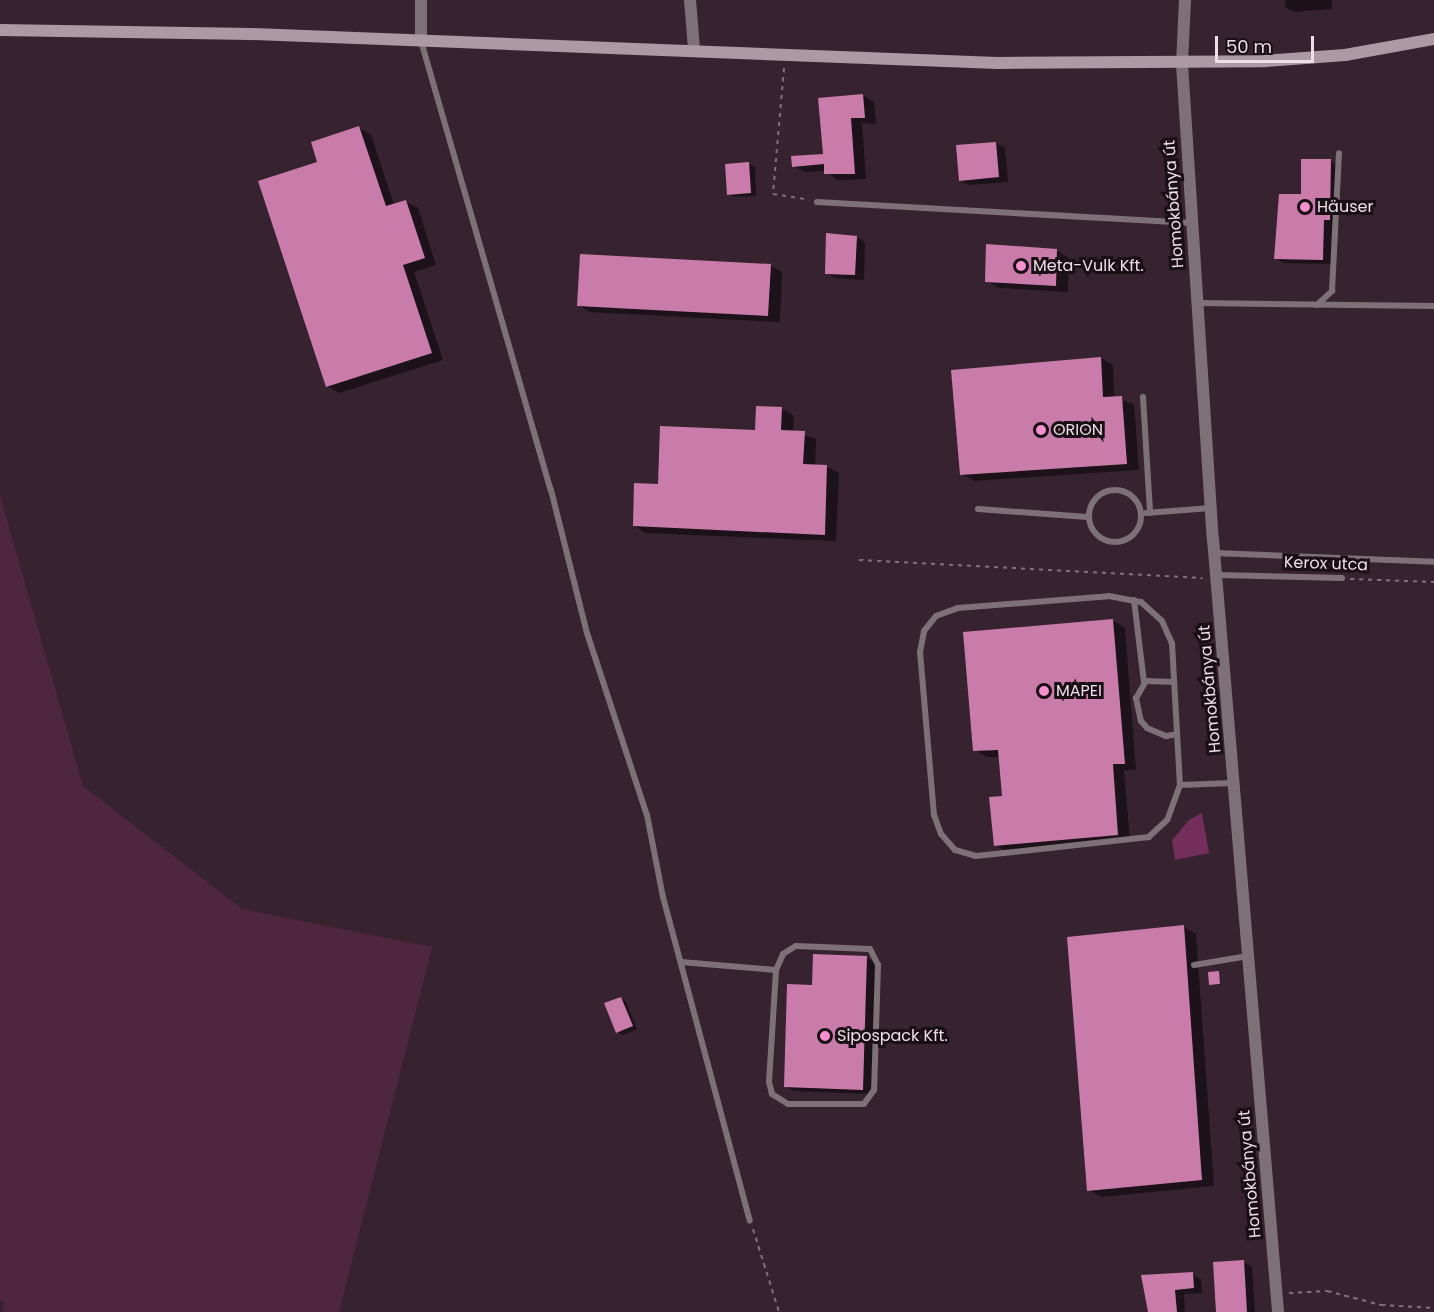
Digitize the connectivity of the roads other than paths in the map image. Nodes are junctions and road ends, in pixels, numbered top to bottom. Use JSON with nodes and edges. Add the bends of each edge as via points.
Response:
{"nodes":[{"id":1,"x":421,"y":0,"type":"edge"},
{"id":2,"x":690,"y":0,"type":"edge"},
{"id":3,"x":1185,"y":0,"type":"edge"},
{"id":4,"x":0,"y":30,"type":"edge"},
{"id":5,"x":1434,"y":39,"type":"edge"},
{"id":6,"x":421,"y":41,"type":"junction"},
{"id":7,"x":694,"y":49,"type":"junction"},
{"id":8,"x":1182,"y":64,"type":"junction"},
{"id":9,"x":1339,"y":153,"type":"dead end"},
{"id":10,"x":817,"y":202,"type":"road end"},
{"id":11,"x":1192,"y":223,"type":"junction"},
{"id":12,"x":1197,"y":303,"type":"junction"},
{"id":13,"x":1317,"y":305,"type":"junction"},
{"id":14,"x":1434,"y":306,"type":"edge"},
{"id":15,"x":1143,"y":397,"type":"dead end"},
{"id":16,"x":1211,"y":508,"type":"junction"},
{"id":17,"x":978,"y":509,"type":"dead end"},
{"id":18,"x":1141,"y":513,"type":"junction"},
{"id":19,"x":1150,"y":513,"type":"junction"},
{"id":20,"x":1088,"y":517,"type":"junction"},
{"id":21,"x":1214,"y":553,"type":"junction"},
{"id":22,"x":1434,"y":562,"type":"edge"},
{"id":23,"x":1217,"y":577,"type":"junction"},
{"id":24,"x":1342,"y":578,"type":"road end"},
{"id":25,"x":1134,"y":600,"type":"junction"},
{"id":26,"x":1174,"y":682,"type":"junction"},
{"id":27,"x":1144,"y":683,"type":"junction"},
{"id":28,"x":1177,"y":734,"type":"junction"},
{"id":29,"x":1234,"y":783,"type":"junction"},
{"id":30,"x":1180,"y":785,"type":"junction"},
{"id":31,"x":1249,"y":956,"type":"junction"},
{"id":32,"x":681,"y":962,"type":"junction"},
{"id":33,"x":1194,"y":965,"type":"dead end"},
{"id":34,"x":776,"y":970,"type":"junction"},
{"id":35,"x":750,"y":1221,"type":"road end"},
{"id":36,"x":1278,"y":1312,"type":"edge"}],
"edges":[{"from":1,"to":6,"type":"street"},
{"from":2,"to":7,"type":"street"},
{"from":3,"to":8,"type":"street","name":"Homokbánya út"},
{"from":4,"to":6,"type":"main road"},
{"from":5,"to":8,"type":"main road","via":[[1346,55]]},
{"from":6,"to":7,"type":"main road"},
{"from":6,"to":32,"type":"lane","via":[[551,490],[587,633],[647,815]]},
{"from":7,"to":8,"type":"main road","via":[[997,63]]},
{"from":8,"to":11,"type":"street","name":"Homokbánya út"},
{"from":9,"to":13,"type":"lane","via":[[1332,291]]},
{"from":10,"to":11,"type":"lane"},
{"from":11,"to":12,"type":"street","name":"Homokbánya út"},
{"from":12,"to":13,"type":"lane"},
{"from":12,"to":16,"type":"street","name":"Homokbánya út"},
{"from":13,"to":14,"type":"lane"},
{"from":15,"to":19,"type":"lane"},
{"from":16,"to":19,"type":"lane"},
{"from":16,"to":21,"type":"street","name":"Homokbánya út"},
{"from":17,"to":20,"type":"lane"},
{"from":18,"to":19,"type":"lane"},
{"from":18,"to":20,"type":"lane","via":[[1134,498],[1111,490],[1096,497]]},
{"from":18,"to":20,"type":"lane","via":[[1133,536],[1118,543],[1095,535]]},
{"from":21,"to":22,"type":"lane"},
{"from":21,"to":23,"type":"street","name":"Homokbánya út"},
{"from":23,"to":24,"type":"lane","name":"Kerox utca"},
{"from":23,"to":29,"type":"street","name":"Homokbánya út"},
{"from":25,"to":26,"type":"lane","via":[[1155,612],[1168,630]]},
{"from":25,"to":27,"type":"lane"},
{"from":25,"to":30,"type":"lane","via":[[1109,596],[958,608],[944,611],[930,623],[920,652],[934,815],[947,842],[965,855],[1132,841],[1149,837],[1161,828],[1176,803]]},
{"from":26,"to":27,"type":"lane"},
{"from":26,"to":28,"type":"lane"},
{"from":27,"to":28,"type":"lane","via":[[1136,698],[1141,721],[1155,733]]},
{"from":28,"to":30,"type":"lane"},
{"from":29,"to":30,"type":"lane"},
{"from":29,"to":31,"type":"street","name":"Homokbánya út"},
{"from":31,"to":33,"type":"lane"},
{"from":31,"to":36,"type":"street","name":"Homokbánya út"},
{"from":32,"to":34,"type":"lane"},
{"from":32,"to":35,"type":"lane"},
{"from":34,"to":34,"type":"lane","via":[[783,954],[796,946],[863,946],[875,954],[874,1090],[864,1104],[788,1104],[772,1094],[768,1082]]}]}
